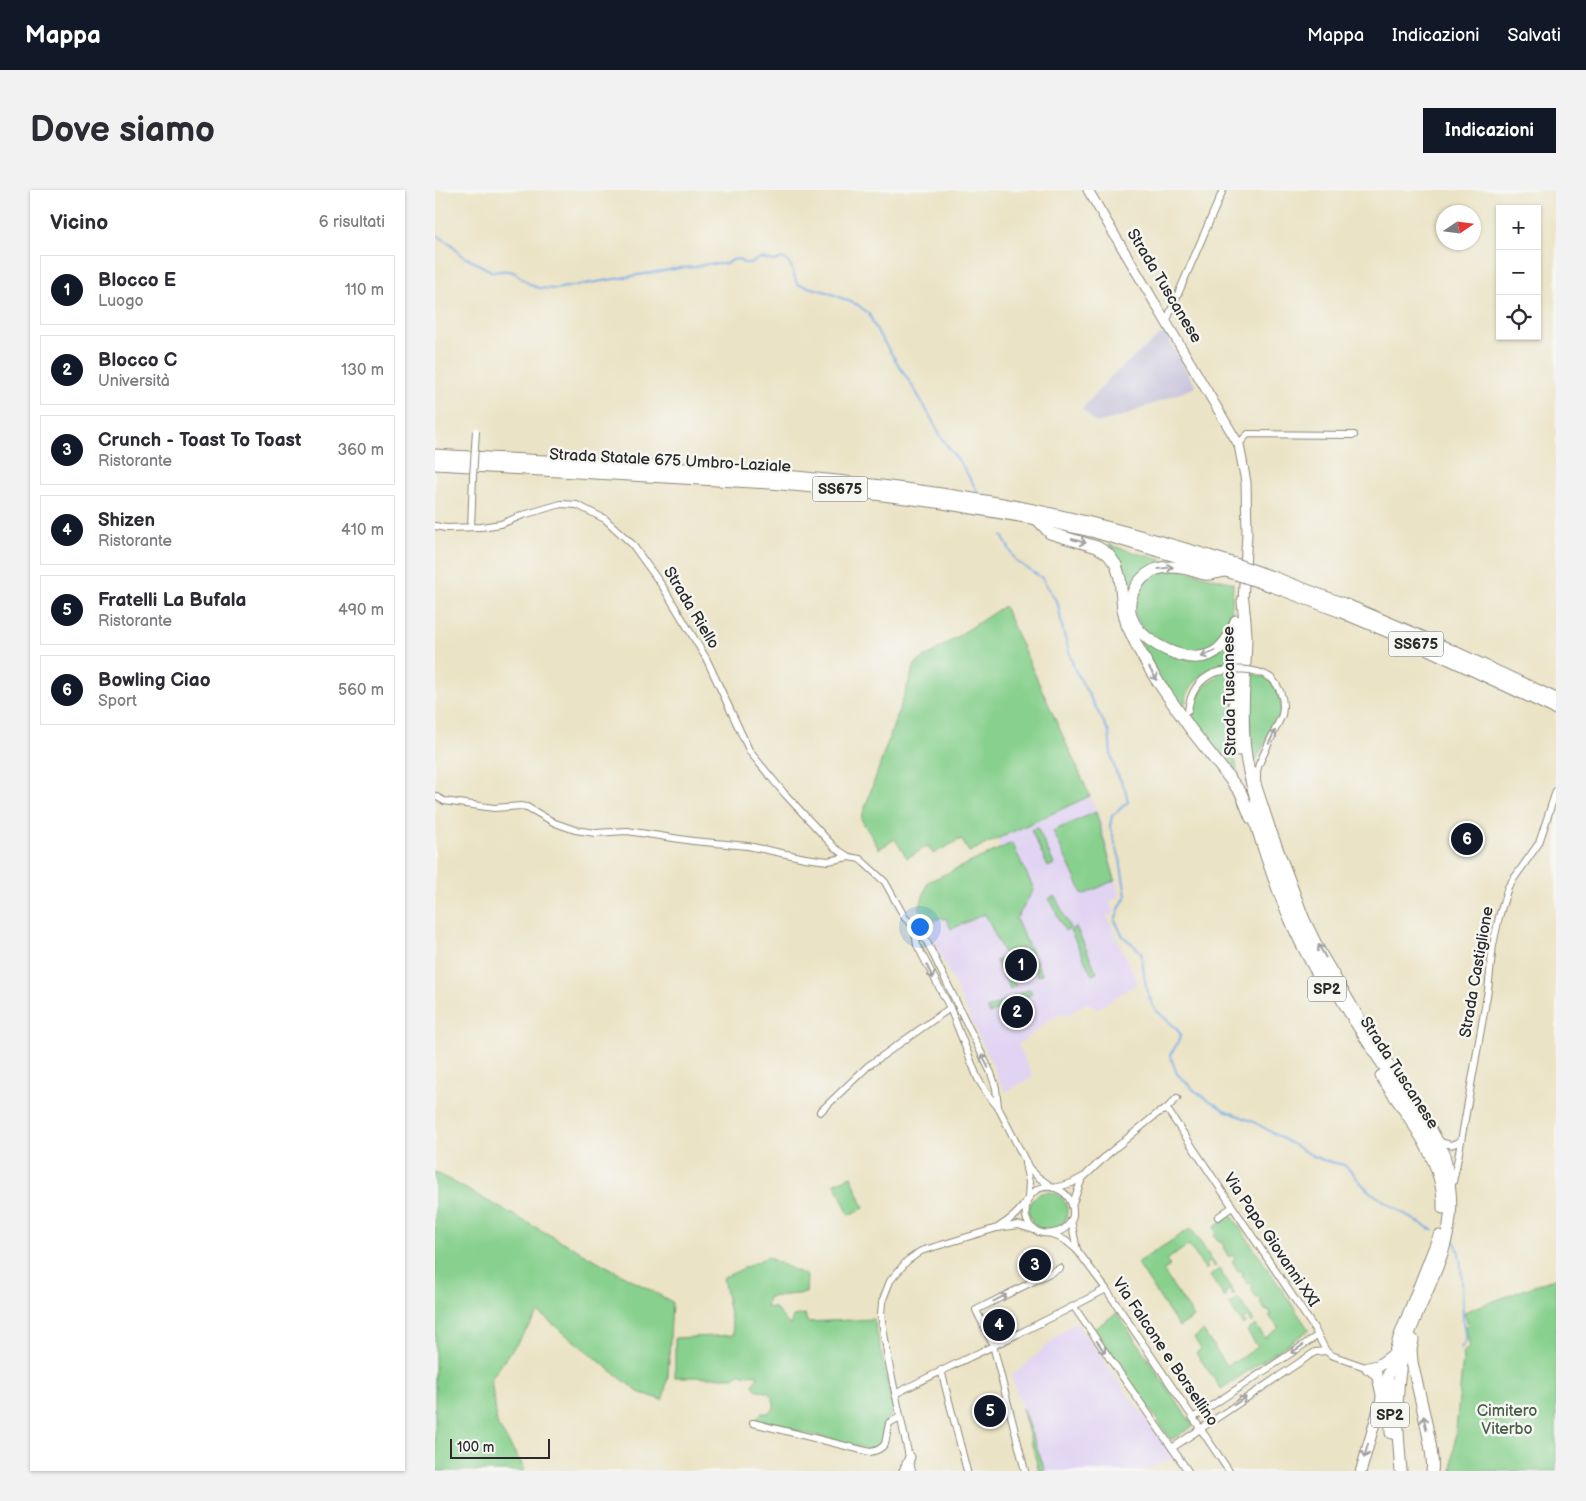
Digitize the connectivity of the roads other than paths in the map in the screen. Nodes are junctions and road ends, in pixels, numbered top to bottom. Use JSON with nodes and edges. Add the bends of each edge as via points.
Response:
{"nodes":[{"id":1,"x":1088,"y":190,"type":"edge"},
{"id":2,"x":1223,"y":190,"type":"edge"},
{"id":3,"x":1166,"y":322,"type":"junction"},
{"id":4,"x":476,"y":431,"type":"dead end"},
{"id":5,"x":1354,"y":435,"type":"dead end"},
{"id":6,"x":1239,"y":445,"type":"junction"},
{"id":7,"x":435,"y":455,"type":"edge"},
{"id":8,"x":435,"y":464,"type":"edge"},
{"id":9,"x":1037,"y":519,"type":"junction"},
{"id":10,"x":435,"y":526,"type":"edge"},
{"id":11,"x":471,"y":527,"type":"junction"},
{"id":12,"x":1232,"y":569,"type":"junction"},
{"id":13,"x":1274,"y":582,"type":"junction"},
{"id":14,"x":1243,"y":601,"type":"junction"},
{"id":15,"x":1556,"y":699,"type":"edge"},
{"id":16,"x":1556,"y":709,"type":"edge"},
{"id":17,"x":1188,"y":711,"type":"joint"},
{"id":18,"x":1190,"y":728,"type":"junction"},
{"id":19,"x":1244,"y":738,"type":"junction"},
{"id":20,"x":1257,"y":782,"type":"junction"},
{"id":21,"x":1556,"y":791,"type":"edge"},
{"id":22,"x":435,"y":796,"type":"edge"},
{"id":23,"x":1257,"y":829,"type":"junction"},
{"id":24,"x":849,"y":857,"type":"junction"},
{"id":25,"x":914,"y":926,"type":"junction"},
{"id":26,"x":950,"y":1008,"type":"junction"},
{"id":27,"x":1177,"y":1098,"type":"dead end"},
{"id":28,"x":998,"y":1107,"type":"junction"},
{"id":29,"x":1165,"y":1110,"type":"junction"},
{"id":30,"x":820,"y":1112,"type":"dead end"},
{"id":31,"x":1440,"y":1141,"type":"junction"},
{"id":32,"x":1461,"y":1141,"type":"junction"},
{"id":33,"x":1022,"y":1156,"type":"junction"},
{"id":34,"x":1086,"y":1174,"type":"junction"},
{"id":35,"x":1451,"y":1182,"type":"junction"},
{"id":36,"x":1053,"y":1187,"type":"junction"},
{"id":37,"x":1028,"y":1200,"type":"junction"},
{"id":38,"x":1232,"y":1207,"type":"junction"},
{"id":39,"x":1072,"y":1208,"type":"junction"},
{"id":40,"x":1218,"y":1217,"type":"dead end"},
{"id":41,"x":1071,"y":1220,"type":"junction"},
{"id":42,"x":997,"y":1228,"type":"junction"},
{"id":43,"x":1035,"y":1230,"type":"junction"},
{"id":44,"x":1052,"y":1234,"type":"junction"},
{"id":45,"x":1077,"y":1250,"type":"junction"},
{"id":46,"x":1060,"y":1268,"type":"dead end"},
{"id":47,"x":1106,"y":1289,"type":"junction"},
{"id":48,"x":1425,"y":1296,"type":"junction"},
{"id":49,"x":1073,"y":1306,"type":"junction"},
{"id":50,"x":1317,"y":1336,"type":"junction"},
{"id":51,"x":993,"y":1345,"type":"junction"},
{"id":52,"x":1326,"y":1351,"type":"junction"},
{"id":53,"x":1392,"y":1359,"type":"junction"},
{"id":54,"x":1278,"y":1361,"type":"junction"},
{"id":55,"x":1368,"y":1368,"type":"junction"},
{"id":56,"x":941,"y":1370,"type":"junction"},
{"id":57,"x":1284,"y":1372,"type":"junction"},
{"id":58,"x":895,"y":1394,"type":"junction"},
{"id":59,"x":1381,"y":1397,"type":"junction"},
{"id":60,"x":1218,"y":1402,"type":"junction"},
{"id":61,"x":1225,"y":1412,"type":"junction"},
{"id":62,"x":900,"y":1417,"type":"junction"},
{"id":63,"x":1193,"y":1418,"type":"junction"},
{"id":64,"x":753,"y":1423,"type":"dead end"},
{"id":65,"x":1200,"y":1429,"type":"junction"},
{"id":66,"x":1172,"y":1448,"type":"junction"},
{"id":67,"x":909,"y":1458,"type":"junction"},
{"id":68,"x":1397,"y":1468,"type":"edge"},
{"id":69,"x":905,"y":1471,"type":"edge"},
{"id":70,"x":912,"y":1471,"type":"edge"},
{"id":71,"x":967,"y":1471,"type":"edge"},
{"id":72,"x":1025,"y":1471,"type":"edge"},
{"id":73,"x":1188,"y":1471,"type":"edge"},
{"id":74,"x":1229,"y":1471,"type":"edge"},
{"id":75,"x":1361,"y":1471,"type":"edge"},
{"id":76,"x":1431,"y":1471,"type":"edge"}],
"edges":[{"from":1,"to":3,"type":"main road","name":"Strada Tuscanese","number":"SP2"},
{"from":2,"to":3,"type":"street"},
{"from":3,"to":6,"type":"main road","name":"Strada Tuscanese","number":"SP2"},
{"from":4,"to":11,"type":"street","bridge":true},
{"from":5,"to":6,"type":"street","via":[[1248,434]]},
{"from":6,"to":14,"type":"main road","name":"Strada Tuscanese","number":"SP2","via":[[1246,482]]},
{"from":7,"to":12,"type":"highway","name":"Strada Statale 675 Umbro-Laziale","number":"SS675","via":[[771,474],[937,493],[1072,518],[1153,539]]},
{"from":8,"to":9,"type":"highway","name":"Strada Statale 675 Umbro-Laziale","number":"SS675","via":[[817,487]]},
{"from":9,"to":12,"type":"highway","name":"Strada Statale 675 Umbro-Laziale","number":"SS675"},
{"from":9,"to":18,"type":"highway","one_way":true,"via":[[1050,533],[1097,547],[1108,554],[1120,578],[1127,625],[1154,676]]},
{"from":10,"to":11,"type":"street","name":"Strada Riello"},
{"from":11,"to":24,"type":"street","name":"Strada Riello","via":[[501,524],[561,504],[577,505],[605,519],[632,544],[663,587],[706,658],[750,752],[835,848]]},
{"from":12,"to":13,"type":"highway","name":"Strada Statale 675 Umbro-Laziale","number":"SS675","bridge":true},
{"from":14,"to":12,"type":"highway","one_way":true,"via":[[1227,641],[1200,657],[1185,657],[1164,648],[1143,635],[1135,624],[1131,597],[1136,584],[1147,574],[1179,566],[1206,574]]},
{"from":13,"to":15,"type":"highway","name":"Strada Statale 675 Umbro-Laziale","number":"SS675","via":[[1349,606]]},
{"from":13,"to":16,"type":"highway","name":"Strada Statale 675 Umbro-Laziale","number":"SS675"},
{"from":14,"to":19,"type":"highway","name":"Strada Tuscanese","number":"SP2","via":[[1246,636]]},
{"from":14,"to":23,"type":"highway","name":"Strada Tuscanese","number":"SP2","via":[[1237,641],[1235,730],[1243,778]]},
{"from":17,"to":18,"type":"highway"},
{"from":20,"to":17,"type":"street","one_way":true,"bridge":true,"via":[[1259,764],[1284,708],[1280,690],[1271,678],[1251,670],[1214,673],[1195,688]]},
{"from":18,"to":23,"type":"highway","via":[[1241,793]]},
{"from":19,"to":20,"type":"highway"},
{"from":19,"to":35,"type":"highway","name":"Strada Tuscanese","number":"SP2","via":[[1260,810],[1310,946],[1368,1043],[1426,1128]]},
{"from":31,"to":20,"type":"street","name":"Strada Tuscanese","one_way":true,"via":[[1319,946],[1303,912]]},
{"from":21,"to":32,"type":"street","name":"Strada Castiglione","via":[[1539,843],[1508,887],[1499,917]]},
{"from":22,"to":24,"type":"street","via":[[444,801],[493,808],[527,807],[575,830],[596,833],[627,831],[748,846],[828,861]]},
{"from":23,"to":53,"type":"highway","name":"Strada Tuscanese","number":"SP2","via":[[1305,954],[1430,1151],[1439,1175],[1443,1200],[1439,1240]]},
{"from":24,"to":25,"type":"street","name":"Strada Riello","via":[[860,859],[885,882],[905,918]]},
{"from":25,"to":26,"type":"street","one_way":true,"via":[[917,945]]},
{"from":28,"to":25,"type":"street","name":"Strada Riello","one_way":true,"via":[[991,1073],[927,942]]},
{"from":26,"to":28,"type":"street","via":[[978,1079]]},
{"from":26,"to":30,"type":"street","via":[[868,1066]]},
{"from":27,"to":29,"type":"street"},
{"from":28,"to":33,"type":"street"},
{"from":29,"to":34,"type":"street"},
{"from":29,"to":38,"type":"street","name":"Via Papa Giovanni XXI"},
{"from":31,"to":32,"type":"street","via":[[1451,1145]]},
{"from":31,"to":35,"type":"street","name":"Strada Tuscanese","via":[[1446,1152]]},
{"from":32,"to":35,"type":"street","name":"Strada Castiglione"},
{"from":33,"to":36,"type":"street","via":[[1038,1177]]},
{"from":33,"to":37,"type":"street","via":[[1028,1175]]},
{"from":34,"to":36,"type":"street","via":[[1072,1183]]},
{"from":34,"to":39,"type":"street","via":[[1081,1179]]},
{"from":35,"to":48,"type":"highway","name":"Strada Tuscanese","number":"SP2","via":[[1447,1241]]},
{"from":36,"to":37,"type":"street","via":[[1039,1189]]},
{"from":36,"to":39,"type":"street","via":[[1065,1193]]},
{"from":37,"to":42,"type":"street"},
{"from":37,"to":43,"type":"street","via":[[1025,1214]]},
{"from":38,"to":40,"type":"street"},
{"from":38,"to":50,"type":"street","name":"Via Papa Giovanni XXI"},
{"from":39,"to":41,"type":"street"},
{"from":41,"to":44,"type":"street","via":[[1063,1230]]},
{"from":41,"to":45,"type":"street","name":"Via Falcone e Borsellino"},
{"from":42,"to":43,"type":"street","via":[[1018,1226]]},
{"from":42,"to":58,"type":"street","via":[[921,1251],[907,1261],[890,1281],[881,1302],[881,1315]]},
{"from":43,"to":44,"type":"street"},
{"from":44,"to":45,"type":"street","name":"Via Falcone e Borsellino"},
{"from":45,"to":47,"type":"street","name":"Via Falcone e Borsellino"},
{"from":51,"to":46,"type":"street","one_way":true,"via":[[976,1310]]},
{"from":47,"to":49,"type":"street"},
{"from":47,"to":63,"type":"street","name":"Via Falcone e Borsellino"},
{"from":48,"to":68,"type":"highway","number":"SP2","via":[[1407,1337],[1399,1370]]},
{"from":76,"to":48,"type":"highway","one_way":true,"via":[[1431,1450],[1411,1349]]},
{"from":49,"to":51,"type":"street"},
{"from":49,"to":66,"type":"street","one_way":true},
{"from":50,"to":52,"type":"street","name":"Via Papa Giovanni XXI"},
{"from":50,"to":54,"type":"street","one_way":true},
{"from":51,"to":56,"type":"street"},
{"from":51,"to":72,"type":"street"},
{"from":52,"to":55,"type":"street"},
{"from":52,"to":57,"type":"street","via":[[1315,1352]]},
{"from":53,"to":55,"type":"highway"},
{"from":53,"to":59,"type":"highway","number":"SP2"},
{"from":53,"to":68,"type":"highway","number":"SP2","via":[[1389,1395]]},
{"from":54,"to":57,"type":"street"},
{"from":54,"to":60,"type":"street"},
{"from":55,"to":59,"type":"main road","via":[[1377,1375]]},
{"from":56,"to":58,"type":"street"},
{"from":56,"to":71,"type":"street"},
{"from":61,"to":57,"type":"street","one_way":true},
{"from":58,"to":62,"type":"street"},
{"from":59,"to":75,"type":"main road","number":"SP2","one_way":true},
{"from":60,"to":61,"type":"street"},
{"from":60,"to":63,"type":"street"},
{"from":61,"to":65,"type":"street"},
{"from":62,"to":64,"type":"street","via":[[889,1424],[885,1444],[870,1452]]},
{"from":62,"to":67,"type":"street"},
{"from":63,"to":65,"type":"street","name":"Via Falcone e Borsellino"},
{"from":65,"to":66,"type":"street"},
{"from":65,"to":74,"type":"street","name":"Via Falcone e Borsellino"},
{"from":66,"to":73,"type":"street"},
{"from":67,"to":69,"type":"main road"},
{"from":67,"to":70,"type":"street"}]}
